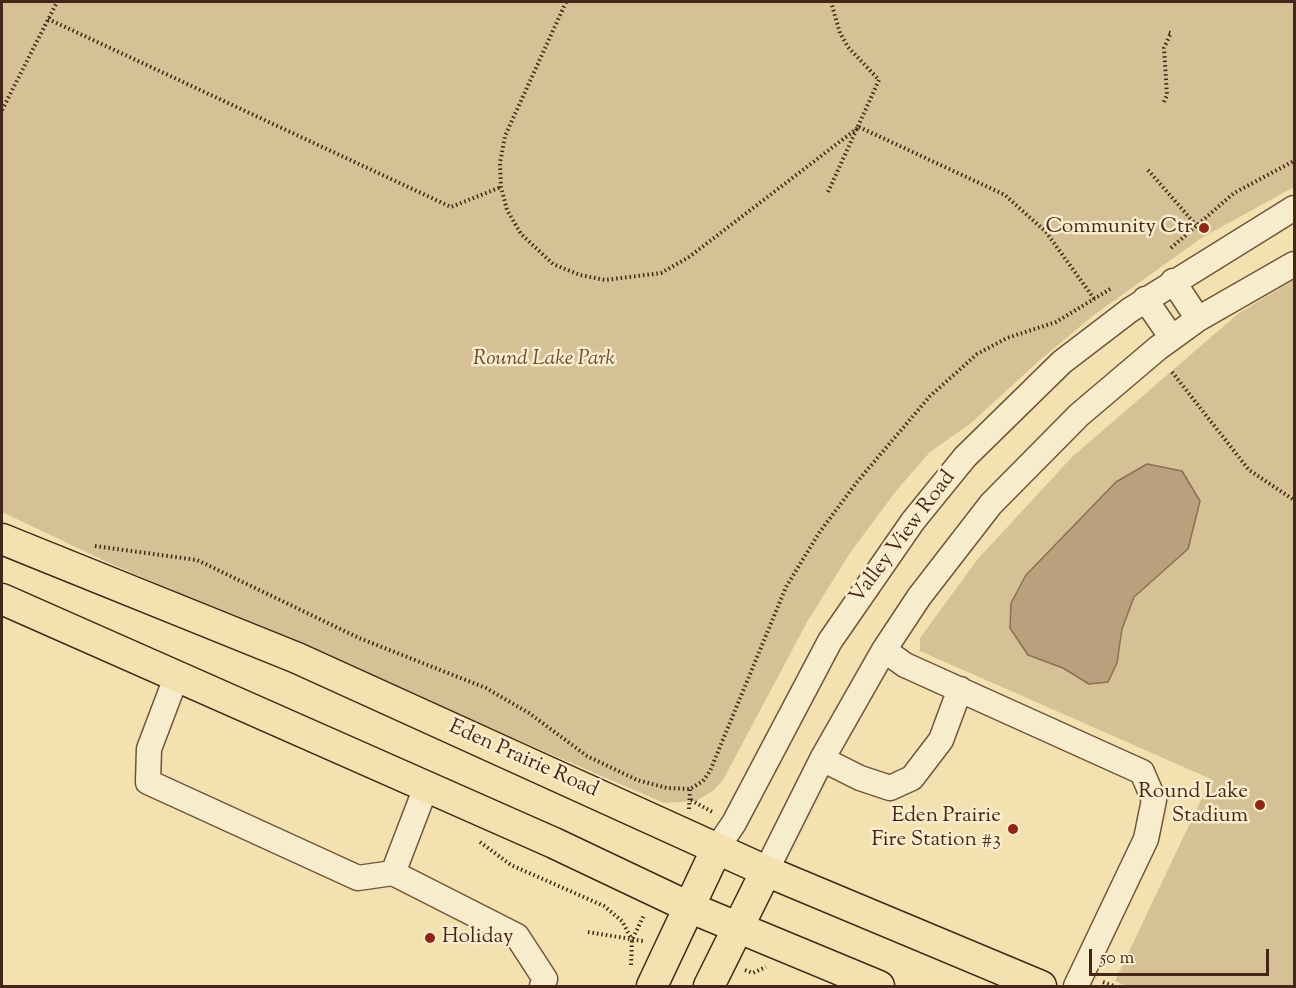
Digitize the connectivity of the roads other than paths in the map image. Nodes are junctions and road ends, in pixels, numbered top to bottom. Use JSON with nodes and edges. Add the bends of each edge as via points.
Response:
{"nodes":[{"id":1,"x":1294,"y":208,"type":"edge"},
{"id":2,"x":1294,"y":264,"type":"edge"},
{"id":3,"x":1173,"y":281,"type":"junction"},
{"id":4,"x":1145,"y":299,"type":"junction"},
{"id":5,"x":1198,"y":319,"type":"junction"},
{"id":6,"x":1172,"y":338,"type":"junction"},
{"id":7,"x":2,"y":539,"type":"edge"},
{"id":8,"x":2,"y":599,"type":"edge"},
{"id":9,"x":884,"y":650,"type":"junction"},
{"id":10,"x":177,"y":675,"type":"junction"},
{"id":11,"x":960,"y":689,"type":"junction"},
{"id":12,"x":822,"y":759,"type":"junction"},
{"id":13,"x":426,"y":787,"type":"junction"},
{"id":14,"x":717,"y":848,"type":"junction"},
{"id":15,"x":766,"y":871,"type":"junction"},
{"id":16,"x":393,"y":873,"type":"junction"},
{"id":17,"x":691,"y":908,"type":"junction"},
{"id":18,"x":738,"y":927,"type":"junction"},
{"id":19,"x":640,"y":979,"type":"edge"},
{"id":20,"x":543,"y":987,"type":"edge"},
{"id":21,"x":709,"y":987,"type":"edge"},
{"id":22,"x":879,"y":987,"type":"edge"},
{"id":23,"x":1041,"y":987,"type":"edge"},
{"id":24,"x":1076,"y":987,"type":"edge"}],
"edges":[{"from":1,"to":3,"type":"street","name":"Valley View Road"},
{"from":2,"to":5,"type":"street"},
{"from":3,"to":4,"type":"street","name":"Valley View Road"},
{"from":3,"to":5,"type":"street"},
{"from":4,"to":6,"type":"street"},
{"from":4,"to":14,"type":"street","name":"Valley View Road","via":[[1062,362],[965,457],[913,521],[830,641]]},
{"from":5,"to":6,"type":"street"},
{"from":6,"to":9,"type":"street","via":[[1079,415],[991,504]]},
{"from":7,"to":14,"type":"main road","name":"Eden Prairie Road","via":[[297,658]]},
{"from":8,"to":10,"type":"main road"},
{"from":9,"to":11,"type":"street","via":[[905,665]]},
{"from":9,"to":12,"type":"street"},
{"from":10,"to":13,"type":"main road"},
{"from":10,"to":16,"type":"street","via":[[149,749],[148,782],[358,878]]},
{"from":11,"to":12,"type":"street","via":[[940,740],[912,778],[890,788]]},
{"from":11,"to":24,"type":"street","via":[[1142,772],[1154,800],[1146,839]]},
{"from":12,"to":15,"type":"street"},
{"from":13,"to":16,"type":"street"},
{"from":13,"to":17,"type":"main road"},
{"from":14,"to":15,"type":"main road","name":"Eden Prairie Road"},
{"from":14,"to":17,"type":"main road","name":"Valley View Road"},
{"from":15,"to":18,"type":"main road"},
{"from":15,"to":23,"type":"main road","name":"Eden Prairie Road"},
{"from":16,"to":20,"type":"street","via":[[517,936],[545,979]]},
{"from":17,"to":18,"type":"main road"},
{"from":17,"to":19,"type":"main road","name":"Valley View Road"},
{"from":18,"to":21,"type":"main road"},
{"from":18,"to":22,"type":"main road","via":[[772,955]]}]}
